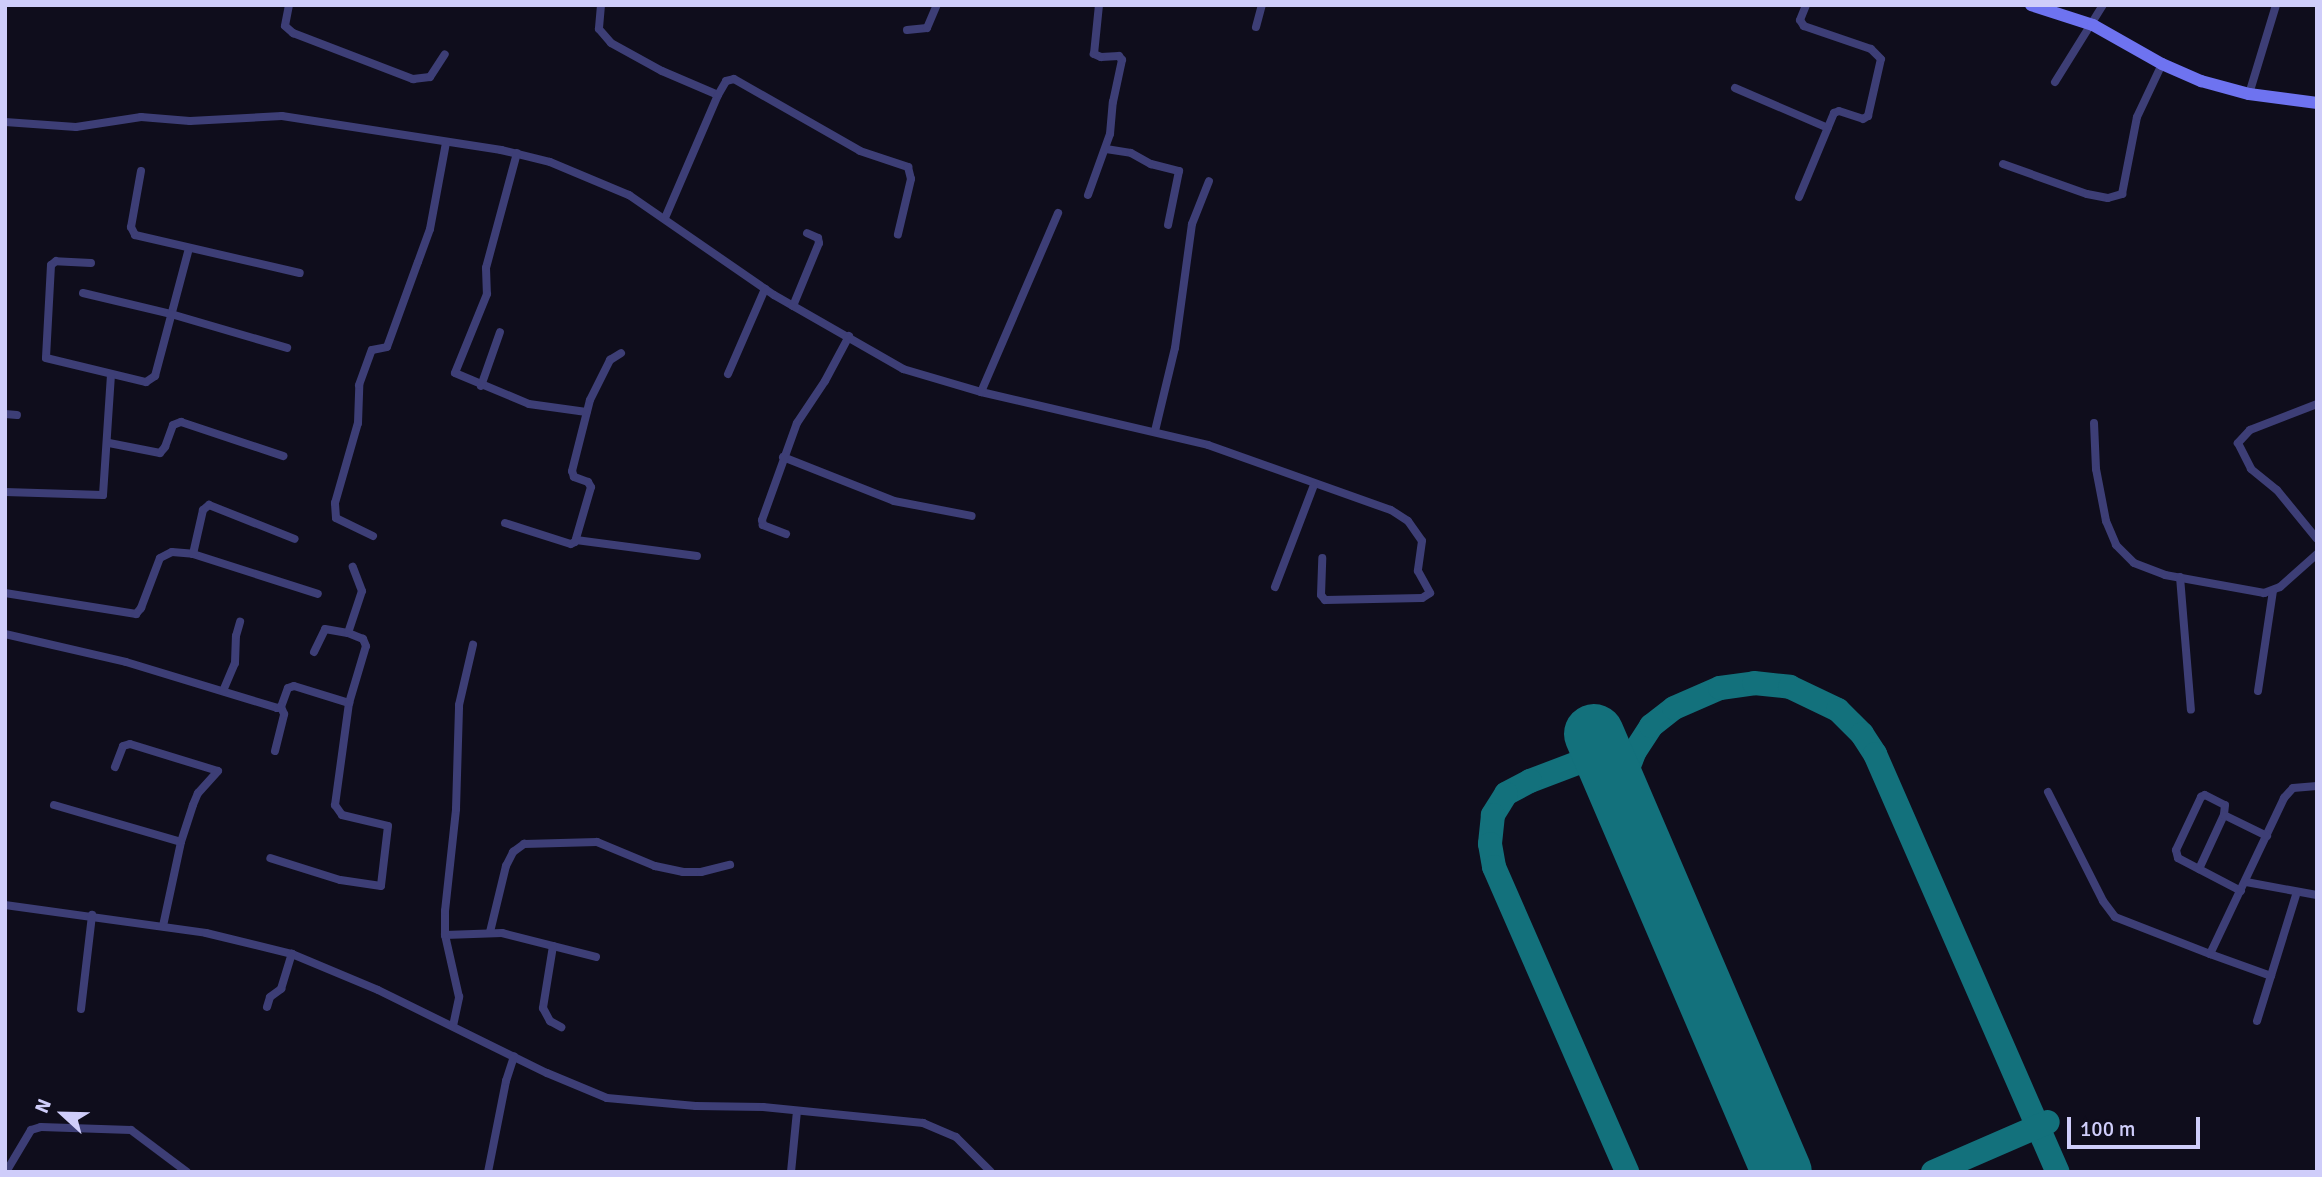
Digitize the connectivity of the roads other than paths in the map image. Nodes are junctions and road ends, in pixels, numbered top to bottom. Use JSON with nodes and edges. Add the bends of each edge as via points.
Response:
{"nodes":[{"id":1,"x":289,"y":5,"type":"edge"},
{"id":2,"x":601,"y":5,"type":"edge"},
{"id":3,"x":937,"y":5,"type":"edge"},
{"id":4,"x":1099,"y":5,"type":"edge"},
{"id":5,"x":1262,"y":5,"type":"edge"},
{"id":6,"x":1806,"y":5,"type":"edge"},
{"id":7,"x":2031,"y":5,"type":"edge"},
{"id":8,"x":2104,"y":5,"type":"edge"},
{"id":9,"x":2276,"y":5,"type":"edge"},
{"id":10,"x":2093,"y":25,"type":"junction"},
{"id":11,"x":1256,"y":27,"type":"dead end"},
{"id":12,"x":907,"y":30,"type":"dead end"},
{"id":13,"x":445,"y":54,"type":"dead end"},
{"id":14,"x":2162,"y":64,"type":"junction"},
{"id":15,"x":2055,"y":82,"type":"dead end"},
{"id":16,"x":1735,"y":88,"type":"dead end"},
{"id":17,"x":718,"y":94,"type":"junction"},
{"id":18,"x":2249,"y":94,"type":"junction"},
{"id":19,"x":2317,"y":103,"type":"edge"},
{"id":20,"x":5,"y":122,"type":"edge"},
{"id":21,"x":1828,"y":128,"type":"junction"},
{"id":22,"x":446,"y":143,"type":"junction"},
{"id":23,"x":1106,"y":149,"type":"junction"},
{"id":24,"x":517,"y":153,"type":"junction"},
{"id":25,"x":2003,"y":164,"type":"dead end"},
{"id":26,"x":141,"y":171,"type":"dead end"},
{"id":27,"x":1209,"y":181,"type":"dead end"},
{"id":28,"x":1088,"y":195,"type":"dead end"},
{"id":29,"x":1799,"y":197,"type":"dead end"},
{"id":30,"x":1058,"y":213,"type":"dead end"},
{"id":31,"x":665,"y":218,"type":"junction"},
{"id":32,"x":1168,"y":225,"type":"dead end"},
{"id":33,"x":807,"y":233,"type":"dead end"},
{"id":34,"x":898,"y":234,"type":"dead end"},
{"id":35,"x":189,"y":248,"type":"junction"},
{"id":36,"x":92,"y":263,"type":"dead end"},
{"id":37,"x":300,"y":273,"type":"dead end"},
{"id":38,"x":765,"y":289,"type":"junction"},
{"id":39,"x":83,"y":293,"type":"dead end"},
{"id":40,"x":793,"y":306,"type":"junction"},
{"id":41,"x":171,"y":314,"type":"junction"},
{"id":42,"x":500,"y":332,"type":"dead end"},
{"id":43,"x":849,"y":336,"type":"junction"},
{"id":44,"x":288,"y":348,"type":"dead end"},
{"id":45,"x":621,"y":353,"type":"dead end"},
{"id":46,"x":111,"y":374,"type":"junction"},
{"id":47,"x":728,"y":374,"type":"dead end"},
{"id":48,"x":481,"y":386,"type":"junction"},
{"id":49,"x":981,"y":392,"type":"junction"},
{"id":50,"x":2317,"y":404,"type":"edge"},
{"id":51,"x":586,"y":412,"type":"junction"},
{"id":52,"x":5,"y":414,"type":"edge"},
{"id":53,"x":17,"y":415,"type":"dead end"},
{"id":54,"x":2094,"y":423,"type":"dead end"},
{"id":55,"x":1155,"y":431,"type":"junction"},
{"id":56,"x":109,"y":443,"type":"junction"},
{"id":57,"x":283,"y":456,"type":"dead end"},
{"id":58,"x":783,"y":457,"type":"junction"},
{"id":59,"x":1314,"y":485,"type":"junction"},
{"id":60,"x":5,"y":492,"type":"edge"},
{"id":61,"x":972,"y":516,"type":"dead end"},
{"id":62,"x":505,"y":523,"type":"dead end"},
{"id":63,"x":786,"y":534,"type":"dead end"},
{"id":64,"x":373,"y":536,"type":"dead end"},
{"id":65,"x":295,"y":539,"type":"dead end"},
{"id":66,"x":2317,"y":539,"type":"edge"},
{"id":67,"x":576,"y":540,"type":"junction"},
{"id":68,"x":193,"y":554,"type":"junction"},
{"id":69,"x":2317,"y":554,"type":"edge"},
{"id":70,"x":696,"y":556,"type":"dead end"},
{"id":71,"x":1322,"y":558,"type":"dead end"},
{"id":72,"x":353,"y":567,"type":"dead end"},
{"id":73,"x":2180,"y":578,"type":"junction"},
{"id":74,"x":1275,"y":587,"type":"dead end"},
{"id":75,"x":2273,"y":591,"type":"junction"},
{"id":76,"x":5,"y":593,"type":"edge"},
{"id":77,"x":318,"y":594,"type":"dead end"},
{"id":78,"x":240,"y":622,"type":"dead end"},
{"id":79,"x":348,"y":633,"type":"junction"},
{"id":80,"x":5,"y":634,"type":"edge"},
{"id":81,"x":472,"y":645,"type":"dead end"},
{"id":82,"x":314,"y":652,"type":"dead end"},
{"id":83,"x":223,"y":691,"type":"junction"},
{"id":84,"x":2258,"y":691,"type":"dead end"},
{"id":85,"x":349,"y":703,"type":"junction"},
{"id":86,"x":281,"y":708,"type":"junction"},
{"id":87,"x":2191,"y":710,"type":"dead end"},
{"id":88,"x":275,"y":751,"type":"dead end"},
{"id":89,"x":115,"y":767,"type":"dead end"},
{"id":90,"x":2317,"y":786,"type":"edge"},
{"id":91,"x":2048,"y":792,"type":"dead end"},
{"id":92,"x":54,"y":805,"type":"dead end"},
{"id":93,"x":2224,"y":815,"type":"junction"},
{"id":94,"x":2267,"y":836,"type":"junction"},
{"id":95,"x":181,"y":842,"type":"junction"},
{"id":96,"x":270,"y":858,"type":"dead end"},
{"id":97,"x":730,"y":865,"type":"dead end"},
{"id":98,"x":2199,"y":869,"type":"junction"},
{"id":99,"x":2244,"y":886,"type":"junction"},
{"id":100,"x":2297,"y":892,"type":"junction"},
{"id":101,"x":2317,"y":895,"type":"edge"},
{"id":102,"x":5,"y":905,"type":"edge"},
{"id":103,"x":92,"y":915,"type":"junction"},
{"id":104,"x":163,"y":926,"type":"junction"},
{"id":105,"x":491,"y":932,"type":"junction"},
{"id":106,"x":445,"y":935,"type":"junction"},
{"id":107,"x":553,"y":946,"type":"junction"},
{"id":108,"x":292,"y":954,"type":"junction"},
{"id":109,"x":2210,"y":954,"type":"junction"},
{"id":110,"x":596,"y":957,"type":"dead end"},
{"id":111,"x":2271,"y":976,"type":"junction"},
{"id":112,"x":267,"y":1007,"type":"dead end"},
{"id":113,"x":80,"y":1009,"type":"dead end"},
{"id":114,"x":2257,"y":1021,"type":"dead end"},
{"id":115,"x":453,"y":1026,"type":"junction"},
{"id":116,"x":561,"y":1027,"type":"dead end"},
{"id":117,"x":514,"y":1056,"type":"junction"},
{"id":118,"x":797,"y":1111,"type":"junction"},
{"id":119,"x":6,"y":1172,"type":"edge"},
{"id":120,"x":187,"y":1172,"type":"edge"},
{"id":121,"x":488,"y":1172,"type":"edge"},
{"id":122,"x":791,"y":1172,"type":"edge"},
{"id":123,"x":991,"y":1172,"type":"edge"}],
"edges":[{"from":1,"to":13,"type":"street","via":[[285,26],[293,33],[406,77],[430,77]]},
{"from":2,"to":17,"type":"street","via":[[599,29],[611,43]]},
{"from":3,"to":12,"type":"street","via":[[926,28]]},
{"from":4,"to":23,"type":"street","via":[[1094,54],[1122,58]]},
{"from":5,"to":11,"type":"street"},
{"from":6,"to":21,"type":"street","via":[[1800,20],[1804,26],[1871,49],[1881,59],[1868,116],[1863,119],[1836,111]]},
{"from":7,"to":10,"type":"street"},
{"from":8,"to":10,"type":"street"},
{"from":9,"to":18,"type":"street"},
{"from":10,"to":14,"type":"street"},
{"from":10,"to":15,"type":"street"},
{"from":14,"to":18,"type":"street"},
{"from":14,"to":25,"type":"street","via":[[2137,117],[2126,185],[2118,197],[2087,194]]},
{"from":16,"to":21,"type":"street"},
{"from":17,"to":31,"type":"street"},
{"from":17,"to":34,"type":"street","via":[[726,81],[738,80],[854,148],[908,167],[911,179]]},
{"from":18,"to":19,"type":"street"},
{"from":20,"to":22,"type":"street","via":[[76,127],[141,117],[206,121],[282,116]]},
{"from":21,"to":29,"type":"street"},
{"from":22,"to":24,"type":"street"},
{"from":22,"to":64,"type":"street","via":[[430,229],[388,345],[372,350],[359,385],[358,423],[335,503],[336,518]]},
{"from":23,"to":28,"type":"street"},
{"from":23,"to":32,"type":"street","via":[[1131,153],[1179,172]]},
{"from":24,"to":31,"type":"street","via":[[601,181]]},
{"from":24,"to":48,"type":"street","via":[[486,268],[487,294],[455,370],[460,378]]},
{"from":26,"to":35,"type":"street","via":[[131,232]]},
{"from":27,"to":55,"type":"street","via":[[1192,224],[1175,348]]},
{"from":30,"to":49,"type":"street"},
{"from":31,"to":38,"type":"street"},
{"from":33,"to":40,"type":"street","via":[[819,243]]},
{"from":35,"to":37,"type":"street"},
{"from":35,"to":41,"type":"street"},
{"from":36,"to":46,"type":"street","via":[[56,261],[51,265],[45,355],[52,362]]},
{"from":38,"to":40,"type":"street"},
{"from":38,"to":47,"type":"street"},
{"from":39,"to":41,"type":"street"},
{"from":40,"to":43,"type":"street"},
{"from":41,"to":44,"type":"street"},
{"from":41,"to":46,"type":"street","via":[[153,379],[146,382]]},
{"from":42,"to":48,"type":"street"},
{"from":43,"to":49,"type":"street","via":[[902,369]]},
{"from":43,"to":58,"type":"street","via":[[803,412]]},
{"from":45,"to":51,"type":"street","via":[[610,360]]},
{"from":46,"to":56,"type":"street"},
{"from":48,"to":51,"type":"street","via":[[543,408]]},
{"from":49,"to":55,"type":"street"},
{"from":50,"to":66,"type":"street","via":[[2250,430],[2238,443],[2245,462],[2283,497]]},
{"from":51,"to":67,"type":"street","via":[[572,471],[573,477],[591,487]]},
{"from":52,"to":53,"type":"street"},
{"from":54,"to":73,"type":"street","via":[[2099,497],[2116,545],[2134,563]]},
{"from":55,"to":59,"type":"street","via":[[1208,445]]},
{"from":56,"to":57,"type":"street","via":[[160,453],[173,425],[181,422]]},
{"from":56,"to":60,"type":"street","via":[[106,491],[101,497]]},
{"from":58,"to":61,"type":"street","via":[[894,501]]},
{"from":58,"to":63,"type":"street","via":[[762,523]]},
{"from":59,"to":71,"type":"street","via":[[1379,505],[1408,521],[1422,541],[1418,571],[1430,593],[1422,598],[1325,600],[1321,595]]},
{"from":59,"to":74,"type":"street"},
{"from":62,"to":67,"type":"street","via":[[571,544]]},
{"from":65,"to":68,"type":"street","via":[[209,505],[203,510]]},
{"from":67,"to":70,"type":"street"},
{"from":68,"to":76,"type":"street","via":[[172,552],[160,558],[136,614]]},
{"from":68,"to":77,"type":"street"},
{"from":69,"to":75,"type":"street"},
{"from":72,"to":79,"type":"street","via":[[362,591]]},
{"from":73,"to":75,"type":"street","via":[[2252,592]]},
{"from":73,"to":87,"type":"street"},
{"from":75,"to":84,"type":"street"},
{"from":78,"to":83,"type":"street","via":[[234,663]]},
{"from":79,"to":82,"type":"street","via":[[325,629]]},
{"from":79,"to":85,"type":"street","via":[[363,639],[366,646]]},
{"from":80,"to":83,"type":"street","via":[[126,662]]},
{"from":81,"to":106,"type":"street","via":[[459,705]]},
{"from":83,"to":86,"type":"street"},
{"from":85,"to":86,"type":"street","via":[[294,686],[288,688]]},
{"from":85,"to":96,"type":"street","via":[[335,805],[342,815],[388,826],[381,886],[330,878]]},
{"from":86,"to":88,"type":"street","via":[[284,714]]},
{"from":89,"to":95,"type":"street","via":[[123,746],[130,744],[218,771],[195,799]]},
{"from":90,"to":94,"type":"street","via":[[2288,793]]},
{"from":91,"to":109,"type":"street","via":[[2115,917]]},
{"from":92,"to":95,"type":"street"},
{"from":93,"to":94,"type":"street"},
{"from":93,"to":98,"type":"street"},
{"from":93,"to":98,"type":"street","via":[[2225,805],[2208,795],[2201,797],[2175,852]]},
{"from":94,"to":99,"type":"street"},
{"from":95,"to":104,"type":"street"},
{"from":97,"to":105,"type":"street","via":[[683,872],[655,866],[597,842],[524,844],[506,866]]},
{"from":98,"to":99,"type":"street"},
{"from":99,"to":100,"type":"street"},
{"from":99,"to":109,"type":"street"},
{"from":100,"to":101,"type":"street"},
{"from":100,"to":111,"type":"street"},
{"from":102,"to":103,"type":"street"},
{"from":103,"to":104,"type":"street"},
{"from":103,"to":113,"type":"street"},
{"from":104,"to":108,"type":"street"},
{"from":105,"to":106,"type":"street"},
{"from":105,"to":107,"type":"street"},
{"from":106,"to":115,"type":"street","via":[[458,988]]},
{"from":107,"to":110,"type":"street"},
{"from":107,"to":116,"type":"street","via":[[543,1008],[550,1021]]},
{"from":108,"to":112,"type":"street","via":[[281,989],[270,997]]},
{"from":108,"to":115,"type":"street"},
{"from":109,"to":111,"type":"street"},
{"from":111,"to":114,"type":"street"},
{"from":115,"to":117,"type":"street"},
{"from":117,"to":118,"type":"street","via":[[592,1092],[625,1101]]},
{"from":117,"to":121,"type":"street"},
{"from":118,"to":122,"type":"street"},
{"from":118,"to":123,"type":"street","via":[[908,1120],[941,1128]]},
{"from":119,"to":120,"type":"street","via":[[31,1130],[41,1127],[131,1130]]}]}
